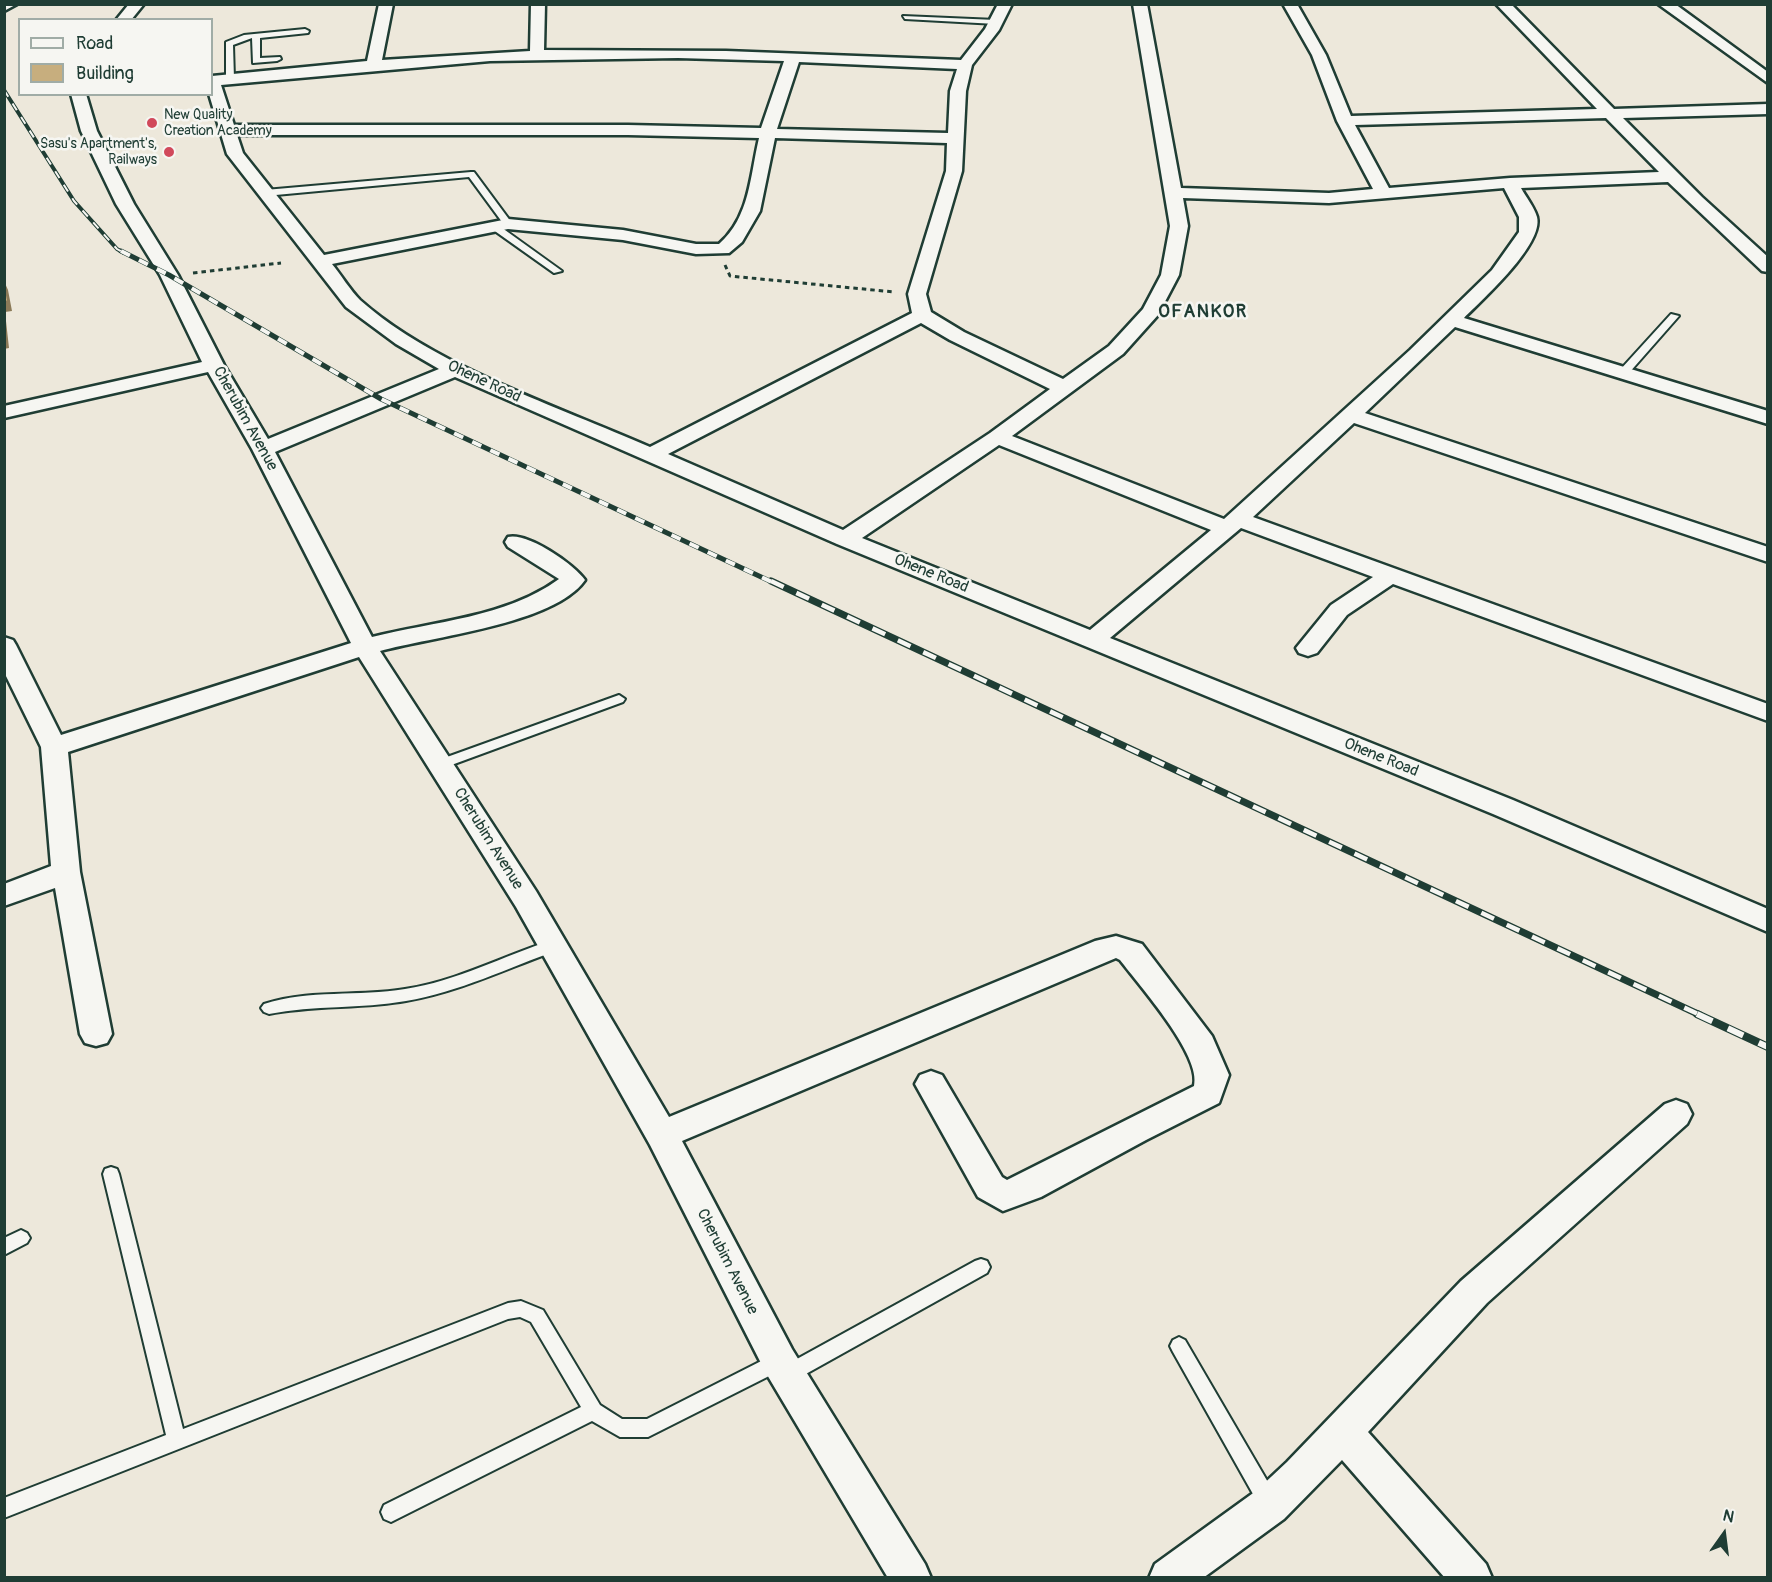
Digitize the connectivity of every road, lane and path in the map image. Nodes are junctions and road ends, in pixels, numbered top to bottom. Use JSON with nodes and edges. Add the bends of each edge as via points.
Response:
{"nodes":[{"id":1,"x":10,"y":4,"type":"edge"},
{"id":2,"x":137,"y":4,"type":"edge"},
{"id":3,"x":387,"y":4,"type":"edge"},
{"id":4,"x":538,"y":4,"type":"edge"},
{"id":5,"x":1005,"y":4,"type":"edge"},
{"id":6,"x":1140,"y":4,"type":"edge"},
{"id":7,"x":1290,"y":4,"type":"edge"},
{"id":8,"x":1503,"y":4,"type":"edge"},
{"id":9,"x":1665,"y":4,"type":"edge"},
{"id":10,"x":4,"y":7,"type":"edge"},
{"id":11,"x":905,"y":17,"type":"dead end"},
{"id":12,"x":125,"y":18,"type":"edge"},
{"id":13,"x":996,"y":22,"type":"junction"},
{"id":14,"x":305,"y":31,"type":"dead end"},
{"id":15,"x":256,"y":35,"type":"junction"},
{"id":16,"x":537,"y":55,"type":"junction"},
{"id":17,"x":793,"y":57,"type":"junction"},
{"id":18,"x":278,"y":59,"type":"dead end"},
{"id":19,"x":238,"y":62,"type":"dead end"},
{"id":20,"x":230,"y":63,"type":"junction"},
{"id":21,"x":374,"y":65,"type":"junction"},
{"id":22,"x":964,"y":65,"type":"junction"},
{"id":23,"x":1767,"y":80,"type":"edge"},
{"id":24,"x":218,"y":81,"type":"edge"},
{"id":25,"x":79,"y":96,"type":"edge"},
{"id":26,"x":1767,"y":109,"type":"edge"},
{"id":27,"x":1612,"y":114,"type":"junction"},
{"id":28,"x":1345,"y":121,"type":"junction"},
{"id":29,"x":228,"y":130,"type":"junction"},
{"id":30,"x":768,"y":134,"type":"junction"},
{"id":31,"x":957,"y":138,"type":"junction"},
{"id":32,"x":1671,"y":177,"type":"junction"},
{"id":33,"x":1510,"y":183,"type":"junction"},
{"id":34,"x":265,"y":193,"type":"junction"},
{"id":35,"x":1174,"y":193,"type":"junction"},
{"id":36,"x":1384,"y":194,"type":"junction"},
{"id":37,"x":502,"y":225,"type":"junction"},
{"id":38,"x":723,"y":249,"type":"junction"},
{"id":39,"x":319,"y":261,"type":"junction"},
{"id":40,"x":281,"y":263,"type":"dead end"},
{"id":41,"x":1767,"y":267,"type":"edge"},
{"id":42,"x":557,"y":271,"type":"dead end"},
{"id":43,"x":169,"y":275,"type":"junction"},
{"id":44,"x":917,"y":294,"type":"junction"},
{"id":45,"x":922,"y":315,"type":"junction"},
{"id":46,"x":1674,"y":316,"type":"dead end"},
{"id":47,"x":1452,"y":320,"type":"junction"},
{"id":48,"x":214,"y":365,"type":"junction"},
{"id":49,"x":455,"y":370,"type":"junction"},
{"id":50,"x":1624,"y":372,"type":"junction"},
{"id":51,"x":1063,"y":387,"type":"junction"},
{"id":52,"x":4,"y":412,"type":"edge"},
{"id":53,"x":1351,"y":415,"type":"junction"},
{"id":54,"x":1767,"y":418,"type":"edge"},
{"id":55,"x":997,"y":437,"type":"junction"},
{"id":56,"x":263,"y":449,"type":"junction"},
{"id":57,"x":650,"y":455,"type":"junction"},
{"id":58,"x":1232,"y":524,"type":"junction"},
{"id":59,"x":844,"y":539,"type":"junction"},
{"id":60,"x":516,"y":542,"type":"dead end"},
{"id":61,"x":1767,"y":555,"type":"edge"},
{"id":62,"x":1392,"y":575,"type":"junction"},
{"id":63,"x":1093,"y":640,"type":"junction"},
{"id":64,"x":4,"y":645,"type":"edge"},
{"id":65,"x":365,"y":647,"type":"junction"},
{"id":66,"x":1308,"y":648,"type":"dead end"},
{"id":67,"x":619,"y":699,"type":"dead end"},
{"id":68,"x":1767,"y":713,"type":"edge"},
{"id":69,"x":54,"y":747,"type":"junction"},
{"id":70,"x":441,"y":764,"type":"junction"},
{"id":71,"x":66,"y":872,"type":"junction"},
{"id":72,"x":4,"y":896,"type":"edge"},
{"id":73,"x":1767,"y":921,"type":"edge"},
{"id":74,"x":553,"y":946,"type":"junction"},
{"id":75,"x":269,"y":1008,"type":"dead end"},
{"id":76,"x":96,"y":1034,"type":"dead end"},
{"id":77,"x":931,"y":1084,"type":"dead end"},
{"id":78,"x":1676,"y":1114,"type":"dead end"},
{"id":79,"x":663,"y":1135,"type":"junction"},
{"id":80,"x":111,"y":1174,"type":"dead end"},
{"id":81,"x":21,"y":1239,"type":"dead end"},
{"id":82,"x":4,"y":1247,"type":"edge"},
{"id":83,"x":981,"y":1267,"type":"dead end"},
{"id":84,"x":1179,"y":1346,"type":"dead end"},
{"id":85,"x":783,"y":1368,"type":"junction"},
{"id":86,"x":593,"y":1411,"type":"junction"},
{"id":87,"x":1342,"y":1431,"type":"junction"},
{"id":88,"x":177,"y":1441,"type":"junction"},
{"id":89,"x":1270,"y":1505,"type":"junction"},
{"id":90,"x":4,"y":1508,"type":"edge"},
{"id":91,"x":391,"y":1512,"type":"dead end"},
{"id":92,"x":911,"y":1578,"type":"edge"},
{"id":93,"x":1168,"y":1578,"type":"edge"},
{"id":94,"x":1472,"y":1578,"type":"edge"}],
"edges":[{"from":1,"to":10,"type":"street"},
{"from":2,"to":12,"type":"street"},
{"from":3,"to":21,"type":"street"},
{"from":4,"to":16,"type":"street"},
{"from":5,"to":13,"type":"street"},
{"from":6,"to":35,"type":"street"},
{"from":7,"to":28,"type":"street","via":[[1319,55]]},
{"from":8,"to":27,"type":"street"},
{"from":9,"to":23,"type":"street"},
{"from":11,"to":13,"type":"lane"},
{"from":13,"to":22,"type":"street"},
{"from":14,"to":15,"type":"lane"},
{"from":15,"to":18,"type":"lane","via":[[252,61]]},
{"from":15,"to":20,"type":"lane","via":[[229,44]]},
{"from":16,"to":17,"type":"street"},
{"from":16,"to":21,"type":"street"},
{"from":17,"to":22,"type":"street"},
{"from":17,"to":30,"type":"street"},
{"from":19,"to":20,"type":"lane"},
{"from":20,"to":24,"type":"lane"},
{"from":21,"to":24,"type":"street"},
{"from":22,"to":31,"type":"street","via":[[958,91]]},
{"from":24,"to":29,"type":"street","name":"Ohene Road"},
{"from":25,"to":43,"type":"street","name":"Cherubim Avenue","via":[[89,131],[125,204]]},
{"from":26,"to":27,"type":"street"},
{"from":27,"to":28,"type":"street"},
{"from":27,"to":32,"type":"street"},
{"from":28,"to":36,"type":"street"},
{"from":29,"to":30,"type":"street"},
{"from":29,"to":34,"type":"street","name":"Ohene Road","via":[[235,154]]},
{"from":30,"to":31,"type":"street"},
{"from":30,"to":38,"type":"street","via":[[748,221]]},
{"from":31,"to":44,"type":"street","via":[[954,171]]},
{"from":32,"to":33,"type":"street"},
{"from":32,"to":41,"type":"street"},
{"from":33,"to":36,"type":"street"},
{"from":33,"to":47,"type":"street","via":[[1528,217],[1528,232],[1498,274]]},
{"from":34,"to":37,"type":"lane","via":[[471,174]]},
{"from":34,"to":39,"type":"street","name":"Ohene Road"},
{"from":35,"to":36,"type":"street","via":[[1262,197]]},
{"from":35,"to":51,"type":"street","via":[[1179,226],[1177,244],[1170,275],[1151,310],[1116,350]]},
{"from":37,"to":38,"type":"street","via":[[623,235],[696,249]]},
{"from":37,"to":39,"type":"street"},
{"from":37,"to":42,"type":"lane"},
{"from":38,"to":44,"type":"path","via":[[730,276],[820,288]]},
{"from":39,"to":49,"type":"street","name":"Ohene Road","via":[[352,303],[403,340]]},
{"from":40,"to":43,"type":"path"},
{"from":43,"to":48,"type":"street","name":"Cherubim Avenue"},
{"from":44,"to":45,"type":"street"},
{"from":45,"to":51,"type":"street"},
{"from":45,"to":57,"type":"street"},
{"from":46,"to":50,"type":"lane"},
{"from":47,"to":50,"type":"street"},
{"from":47,"to":53,"type":"street"},
{"from":48,"to":52,"type":"street"},
{"from":48,"to":56,"type":"street","name":"Cherubim Avenue"},
{"from":49,"to":56,"type":"street"},
{"from":49,"to":57,"type":"street","name":"Ohene Road"},
{"from":50,"to":54,"type":"street"},
{"from":51,"to":55,"type":"street"},
{"from":53,"to":58,"type":"street"},
{"from":53,"to":61,"type":"street"},
{"from":55,"to":58,"type":"street"},
{"from":55,"to":59,"type":"street"},
{"from":56,"to":65,"type":"street","name":"Cherubim Avenue"},
{"from":57,"to":59,"type":"street","name":"Ohene Road"},
{"from":58,"to":62,"type":"street"},
{"from":58,"to":63,"type":"street"},
{"from":59,"to":63,"type":"street","name":"Ohene Road"},
{"from":60,"to":65,"type":"street","via":[[573,580],[560,592],[521,609]]},
{"from":62,"to":66,"type":"street","via":[[1339,610]]},
{"from":62,"to":68,"type":"street"},
{"from":63,"to":73,"type":"street","name":"Ohene Road","via":[[1503,807]]},
{"from":64,"to":69,"type":"street"},
{"from":65,"to":69,"type":"street"},
{"from":65,"to":70,"type":"street","name":"Cherubim Avenue"},
{"from":67,"to":70,"type":"lane"},
{"from":69,"to":71,"type":"street"},
{"from":70,"to":74,"type":"street","name":"Cherubim Avenue"},
{"from":71,"to":72,"type":"street"},
{"from":71,"to":76,"type":"street"},
{"from":74,"to":75,"type":"lane","via":[[403,996],[318,999]]},
{"from":74,"to":79,"type":"street","name":"Cherubim Avenue"},
{"from":77,"to":79,"type":"street","via":[[990,1187],[1003,1196],[1029,1187],[1208,1094],[1213,1075],[1201,1045],[1180,1014],[1131,952],[1116,947]]},
{"from":78,"to":87,"type":"street","via":[[1474,1292]]},
{"from":79,"to":85,"type":"street","name":"Cherubim Avenue"},
{"from":80,"to":88,"type":"lane"},
{"from":81,"to":82,"type":"lane"},
{"from":83,"to":85,"type":"lane"},
{"from":84,"to":89,"type":"lane"},
{"from":85,"to":86,"type":"lane","via":[[648,1428],[620,1428]]},
{"from":85,"to":92,"type":"street","name":"Cherubim Avenue"},
{"from":86,"to":88,"type":"lane","via":[[537,1316],[521,1309]]},
{"from":86,"to":91,"type":"lane"},
{"from":87,"to":89,"type":"street"},
{"from":87,"to":94,"type":"street"},
{"from":88,"to":90,"type":"lane"},
{"from":89,"to":93,"type":"street"}]}
